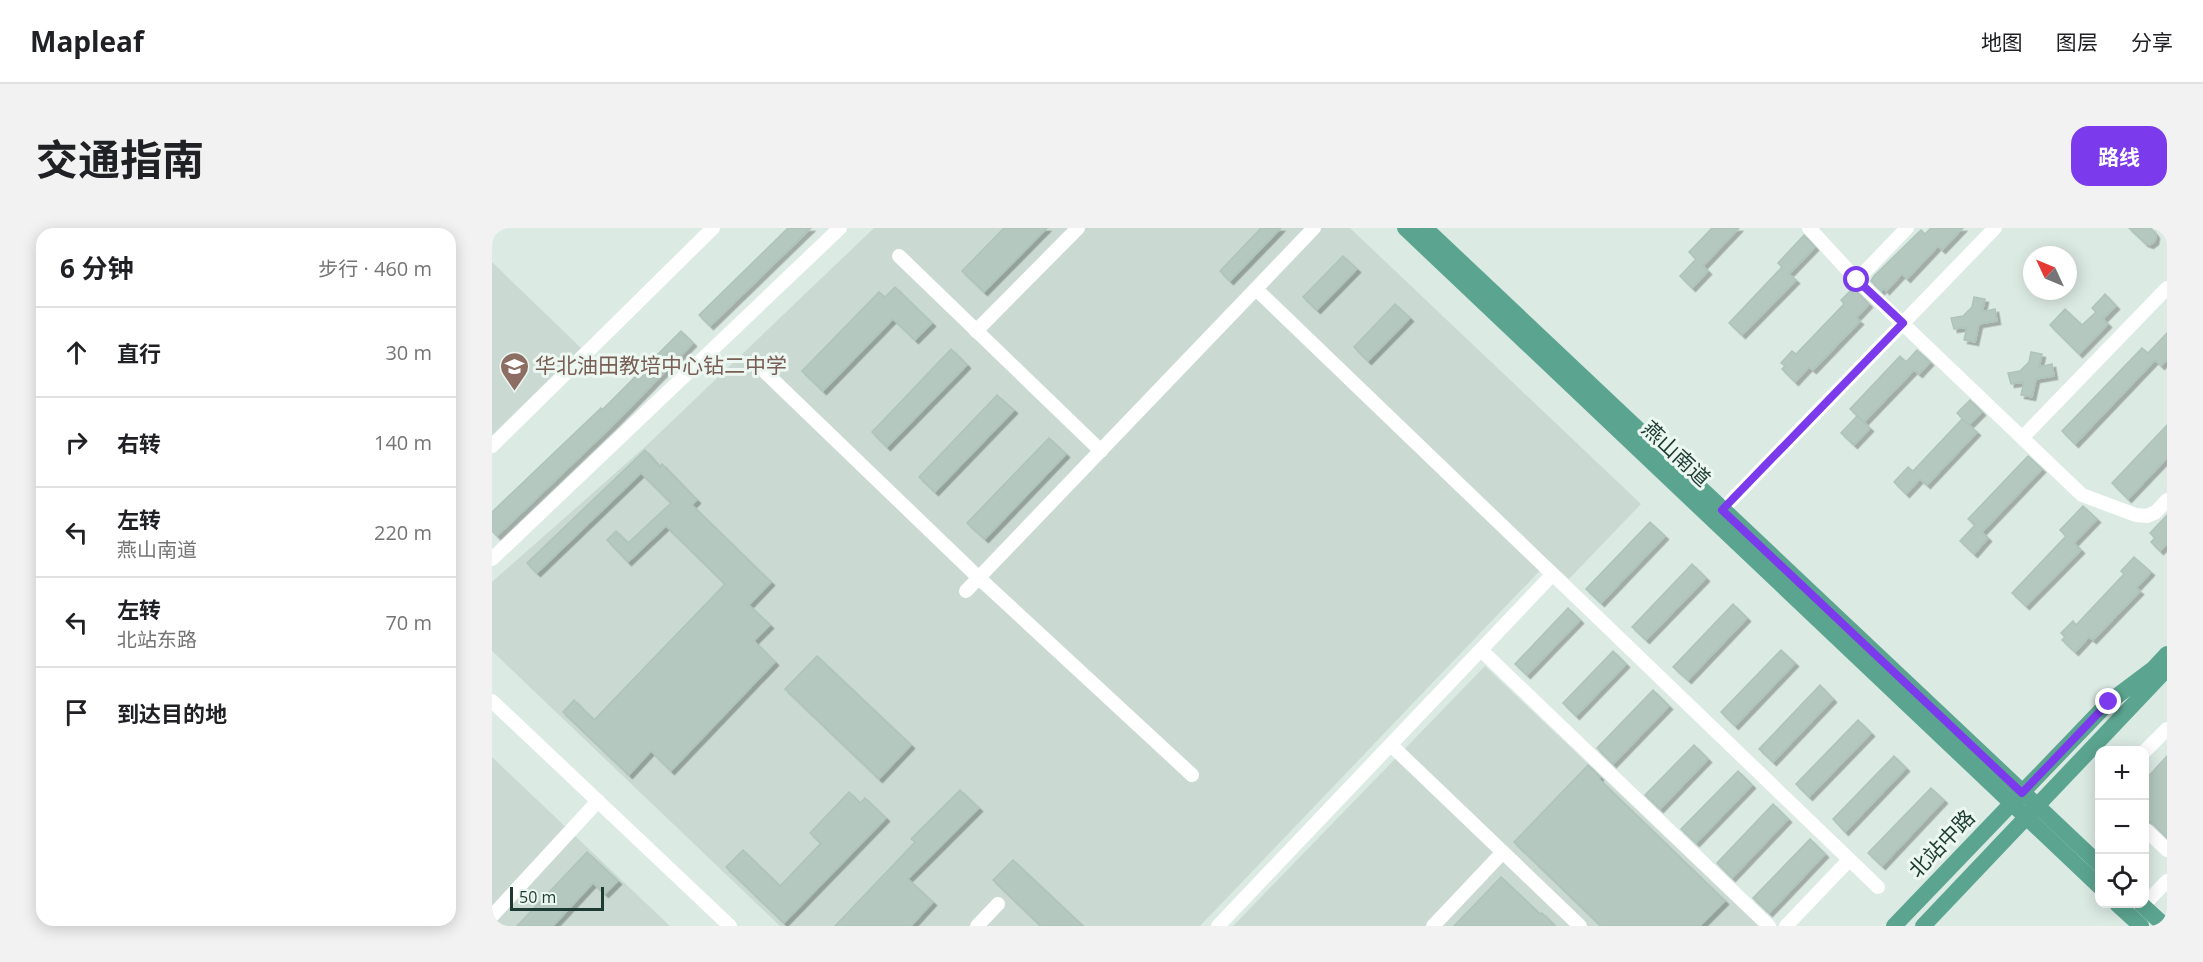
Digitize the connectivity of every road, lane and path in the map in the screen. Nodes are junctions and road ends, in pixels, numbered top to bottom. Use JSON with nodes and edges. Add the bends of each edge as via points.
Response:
{"nodes":[{"id":1,"x":713,"y":228,"type":"edge"},
{"id":2,"x":840,"y":228,"type":"edge"},
{"id":3,"x":1078,"y":228,"type":"edge"},
{"id":4,"x":1314,"y":228,"type":"edge"},
{"id":5,"x":1405,"y":228,"type":"edge"},
{"id":6,"x":1425,"y":228,"type":"edge"},
{"id":7,"x":1809,"y":228,"type":"edge"},
{"id":8,"x":1907,"y":228,"type":"edge"},
{"id":9,"x":1995,"y":228,"type":"edge"},
{"id":10,"x":899,"y":256,"type":"dead end"},
{"id":11,"x":1857,"y":280,"type":"junction"},
{"id":12,"x":2167,"y":288,"type":"edge"},
{"id":13,"x":1256,"y":289,"type":"junction"},
{"id":14,"x":1903,"y":323,"type":"junction"},
{"id":15,"x":976,"y":331,"type":"junction"},
{"id":16,"x":766,"y":373,"type":"dead end"},
{"id":17,"x":2022,"y":438,"type":"junction"},
{"id":18,"x":492,"y":446,"type":"edge"},
{"id":19,"x":1101,"y":451,"type":"junction"},
{"id":20,"x":2167,"y":500,"type":"edge"},
{"id":21,"x":1722,"y":510,"type":"junction"},
{"id":22,"x":492,"y":559,"type":"edge"},
{"id":23,"x":1552,"y":575,"type":"junction"},
{"id":24,"x":979,"y":578,"type":"junction"},
{"id":25,"x":966,"y":591,"type":"dead end"},
{"id":26,"x":1481,"y":650,"type":"junction"},
{"id":27,"x":2167,"y":654,"type":"edge"},
{"id":28,"x":2167,"y":669,"type":"edge"},
{"id":29,"x":492,"y":701,"type":"edge"},
{"id":30,"x":2167,"y":729,"type":"edge"},
{"id":31,"x":1391,"y":745,"type":"junction"},
{"id":32,"x":2149,"y":748,"type":"edge"},
{"id":33,"x":1192,"y":775,"type":"dead end"},
{"id":34,"x":2017,"y":798,"type":"junction"},
{"id":35,"x":598,"y":801,"type":"junction"},
{"id":36,"x":2032,"y":812,"type":"junction"},
{"id":37,"x":2149,"y":832,"type":"edge"},
{"id":38,"x":2167,"y":850,"type":"edge"},
{"id":39,"x":1503,"y":852,"type":"junction"},
{"id":40,"x":1849,"y":860,"type":"junction"},
{"id":41,"x":2095,"y":861,"type":"edge"},
{"id":42,"x":2095,"y":881,"type":"edge"},
{"id":43,"x":2167,"y":881,"type":"edge"},
{"id":44,"x":1878,"y":887,"type":"dead end"},
{"id":45,"x":2149,"y":898,"type":"edge"},
{"id":46,"x":998,"y":904,"type":"dead end"},
{"id":47,"x":2122,"y":908,"type":"edge"},
{"id":48,"x":2145,"y":908,"type":"edge"},
{"id":49,"x":492,"y":916,"type":"edge"},
{"id":50,"x":730,"y":926,"type":"edge"},
{"id":51,"x":977,"y":926,"type":"edge"},
{"id":52,"x":1218,"y":926,"type":"edge"},
{"id":53,"x":1432,"y":926,"type":"edge"},
{"id":54,"x":1580,"y":926,"type":"edge"},
{"id":55,"x":1769,"y":926,"type":"edge"},
{"id":56,"x":1786,"y":926,"type":"edge"},
{"id":57,"x":1894,"y":926,"type":"edge"},
{"id":58,"x":1923,"y":926,"type":"edge"},
{"id":59,"x":2140,"y":926,"type":"edge"},
{"id":60,"x":2165,"y":926,"type":"edge"}],
"edges":[{"from":1,"to":18,"type":"street"},
{"from":2,"to":22,"type":"street"},
{"from":3,"to":15,"type":"street"},
{"from":4,"to":13,"type":"street"},
{"from":5,"to":34,"type":"main road","name":"燕山南道"},
{"from":6,"to":21,"type":"main road","name":"燕山南道"},
{"from":7,"to":11,"type":"street"},
{"from":8,"to":11,"type":"street"},
{"from":9,"to":14,"type":"street"},
{"from":10,"to":15,"type":"street"},
{"from":11,"to":14,"type":"street"},
{"from":12,"to":17,"type":"street"},
{"from":13,"to":19,"type":"street"},
{"from":13,"to":23,"type":"street"},
{"from":14,"to":17,"type":"street"},
{"from":14,"to":21,"type":"street"},
{"from":15,"to":19,"type":"street"},
{"from":16,"to":24,"type":"street"},
{"from":17,"to":20,"type":"street","via":[[2090,499],[2147,516]]},
{"from":19,"to":24,"type":"street"},
{"from":21,"to":34,"type":"main road","name":"燕山南道"},
{"from":23,"to":26,"type":"street"},
{"from":23,"to":40,"type":"street"},
{"from":24,"to":25,"type":"street"},
{"from":24,"to":33,"type":"street"},
{"from":26,"to":31,"type":"street"},
{"from":26,"to":55,"type":"street"},
{"from":27,"to":34,"type":"main road","name":"北站中路","via":[[2109,702]]},
{"from":28,"to":36,"type":"main road","name":"北站中路"},
{"from":29,"to":35,"type":"street"},
{"from":30,"to":32,"type":"street"},
{"from":31,"to":39,"type":"street"},
{"from":31,"to":52,"type":"street"},
{"from":34,"to":36,"type":"main road","name":"燕山南道"},
{"from":34,"to":57,"type":"main road","name":"北站中路"},
{"from":35,"to":49,"type":"street"},
{"from":35,"to":50,"type":"street"},
{"from":36,"to":41,"type":"main road","name":"燕山南道"},
{"from":36,"to":42,"type":"main road","name":"燕山南道"},
{"from":36,"to":58,"type":"main road","name":"北站中路"},
{"from":37,"to":38,"type":"street"},
{"from":39,"to":53,"type":"street"},
{"from":39,"to":54,"type":"street"},
{"from":40,"to":44,"type":"street"},
{"from":40,"to":56,"type":"street"},
{"from":43,"to":45,"type":"street"},
{"from":46,"to":51,"type":"street"},
{"from":47,"to":59,"type":"main road"},
{"from":48,"to":60,"type":"main road"}]}
